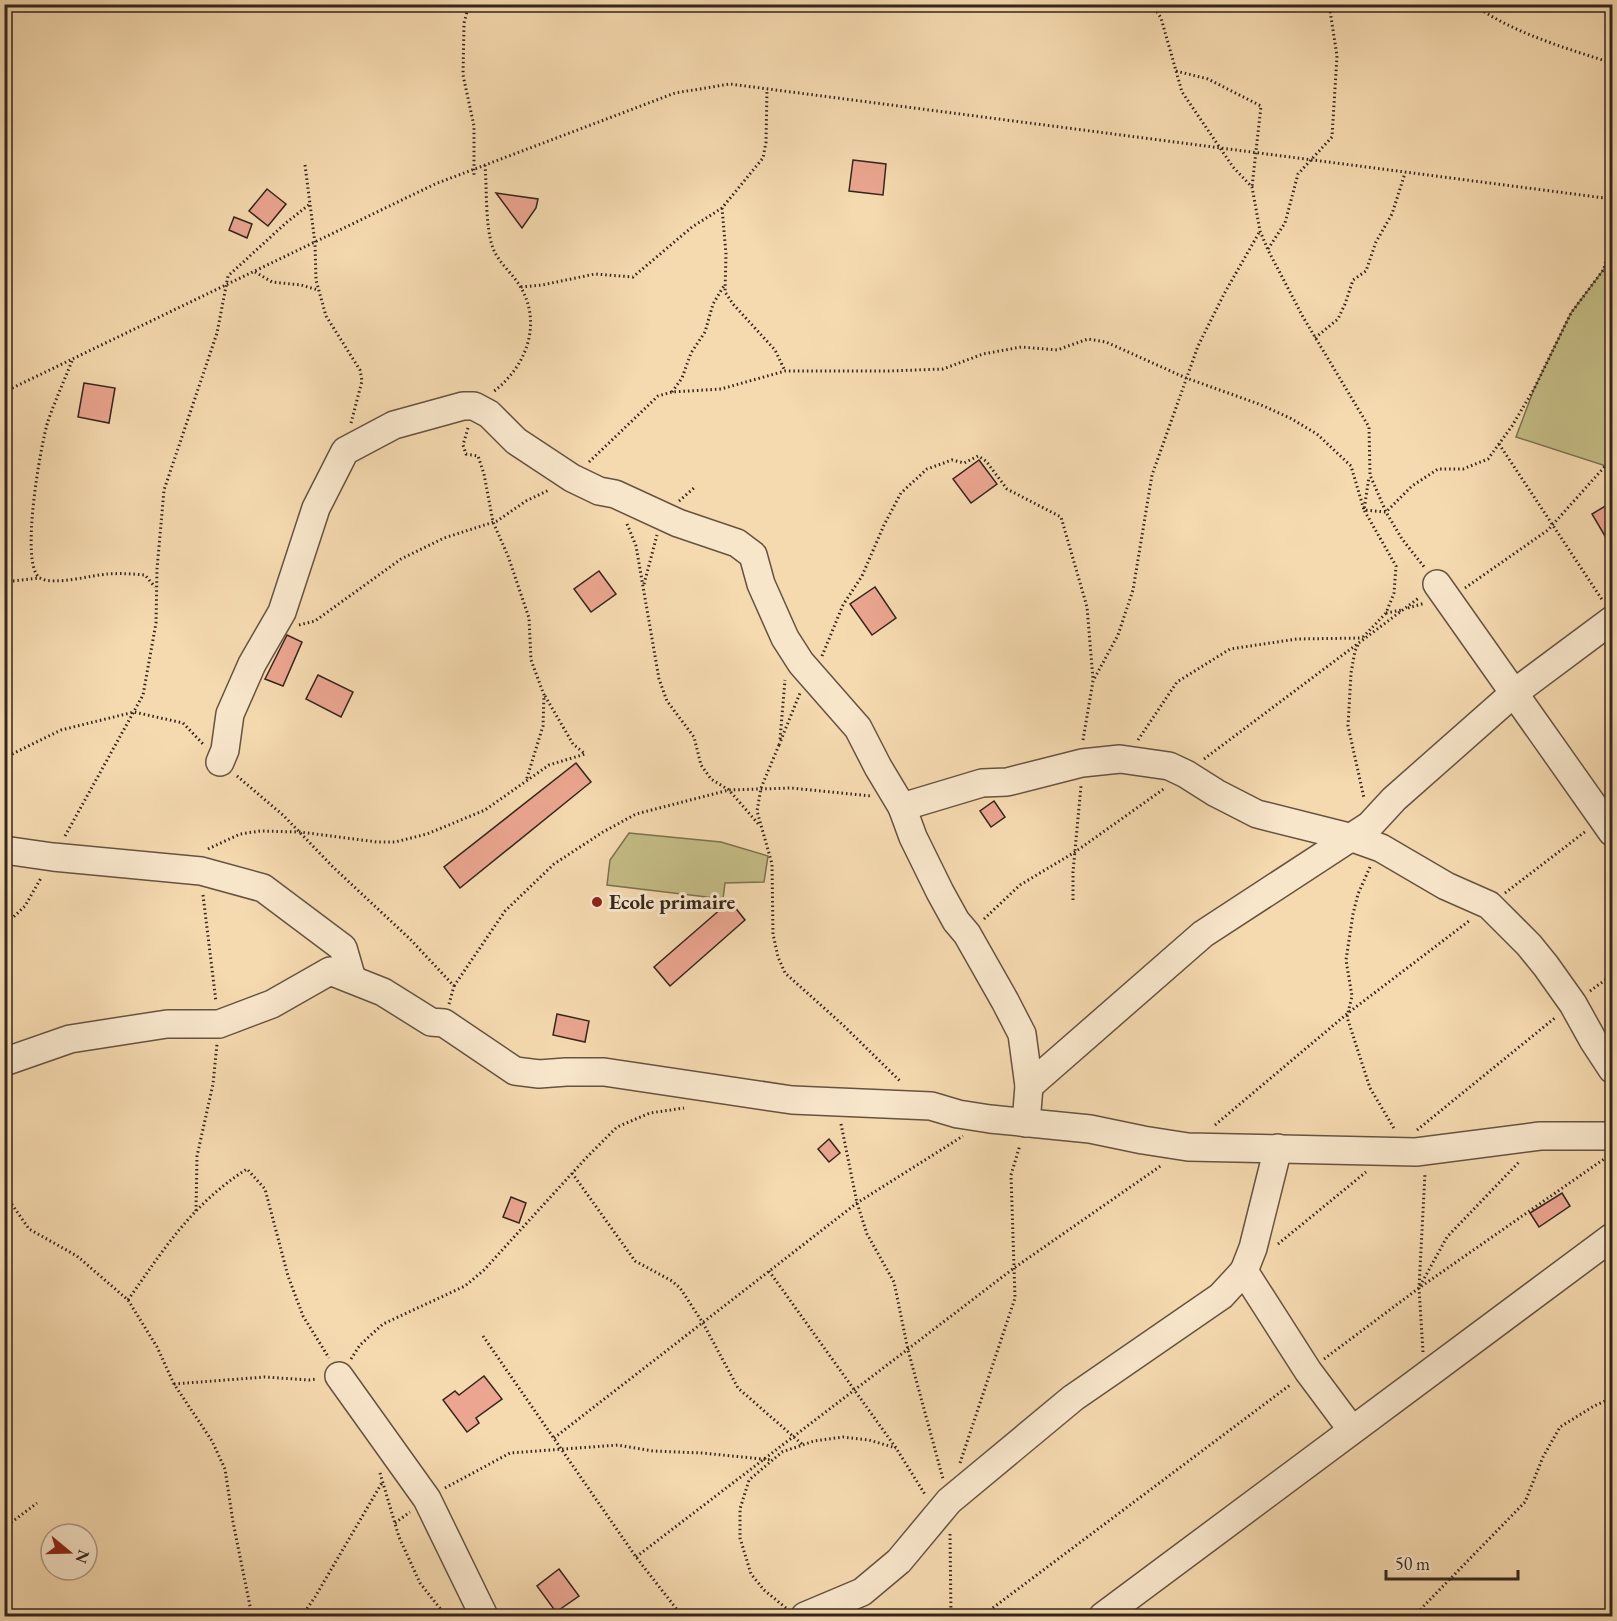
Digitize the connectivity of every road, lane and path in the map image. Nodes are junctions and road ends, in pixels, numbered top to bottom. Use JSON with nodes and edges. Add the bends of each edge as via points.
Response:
{"nodes":[{"id":1,"x":469,"y":4,"type":"edge"},
{"id":2,"x":1152,"y":4,"type":"edge"},
{"id":3,"x":1329,"y":4,"type":"edge"},
{"id":4,"x":1473,"y":4,"type":"edge"},
{"id":5,"x":1612,"y":63,"type":"edge"},
{"id":6,"x":1176,"y":71,"type":"junction"},
{"id":7,"x":767,"y":89,"type":"junction"},
{"id":8,"x":1219,"y":146,"type":"junction"},
{"id":9,"x":1255,"y":152,"type":"junction"},
{"id":10,"x":1312,"y":160,"type":"junction"},
{"id":11,"x":305,"y":165,"type":"dead end"},
{"id":12,"x":485,"y":165,"type":"junction"},
{"id":13,"x":1405,"y":172,"type":"junction"},
{"id":14,"x":474,"y":176,"type":"dead end"},
{"id":15,"x":1252,"y":187,"type":"junction"},
{"id":16,"x":1612,"y":199,"type":"edge"},
{"id":17,"x":310,"y":204,"type":"junction"},
{"id":18,"x":1612,"y":204,"type":"edge"},
{"id":19,"x":722,"y":208,"type":"junction"},
{"id":20,"x":1260,"y":231,"type":"junction"},
{"id":21,"x":315,"y":243,"type":"junction"},
{"id":22,"x":1268,"y":250,"type":"junction"},
{"id":23,"x":255,"y":272,"type":"junction"},
{"id":24,"x":725,"y":284,"type":"junction"},
{"id":25,"x":226,"y":286,"type":"junction"},
{"id":26,"x":521,"y":287,"type":"junction"},
{"id":27,"x":318,"y":290,"type":"junction"},
{"id":28,"x":1315,"y":338,"type":"junction"},
{"id":29,"x":72,"y":359,"type":"junction"},
{"id":30,"x":785,"y":371,"type":"junction"},
{"id":31,"x":1186,"y":378,"type":"junction"},
{"id":32,"x":4,"y":392,"type":"edge"},
{"id":33,"x":672,"y":392,"type":"junction"},
{"id":34,"x":474,"y":406,"type":"junction"},
{"id":35,"x":1499,"y":444,"type":"junction"},
{"id":36,"x":345,"y":451,"type":"junction"},
{"id":37,"x":1612,"y":460,"type":"edge"},
{"id":38,"x":1370,"y":475,"type":"junction"},
{"id":39,"x":572,"y":478,"type":"junction"},
{"id":40,"x":615,"y":494,"type":"junction"},
{"id":41,"x":1364,"y":510,"type":"junction"},
{"id":42,"x":1386,"y":512,"type":"junction"},
{"id":43,"x":493,"y":522,"type":"junction"},
{"id":44,"x":1552,"y":525,"type":"junction"},
{"id":45,"x":40,"y":578,"type":"junction"},
{"id":46,"x":4,"y":582,"type":"edge"},
{"id":47,"x":156,"y":589,"type":"junction"},
{"id":48,"x":1441,"y":590,"type":"junction"},
{"id":49,"x":1386,"y":613,"type":"junction"},
{"id":50,"x":1610,"y":613,"type":"edge"},
{"id":51,"x":273,"y":630,"type":"junction"},
{"id":52,"x":1363,"y":638,"type":"junction"},
{"id":53,"x":798,"y":676,"type":"junction"},
{"id":54,"x":1093,"y":681,"type":"junction"},
{"id":55,"x":1514,"y":693,"type":"junction"},
{"id":56,"x":544,"y":695,"type":"junction"},
{"id":57,"x":134,"y":712,"type":"junction"},
{"id":58,"x":779,"y":745,"type":"junction"},
{"id":59,"x":4,"y":759,"type":"edge"},
{"id":60,"x":1120,"y":759,"type":"junction"},
{"id":61,"x":220,"y":762,"type":"junction"},
{"id":62,"x":1082,"y":763,"type":"junction"},
{"id":63,"x":526,"y":782,"type":"junction"},
{"id":64,"x":761,"y":788,"type":"junction"},
{"id":65,"x":729,"y":790,"type":"junction"},
{"id":66,"x":902,"y":807,"type":"junction"},
{"id":67,"x":1608,"y":825,"type":"edge"},
{"id":68,"x":761,"y":828,"type":"junction"},
{"id":69,"x":300,"y":832,"type":"junction"},
{"id":70,"x":1368,"y":837,"type":"junction"},
{"id":71,"x":4,"y":850,"type":"edge"},
{"id":72,"x":53,"y":857,"type":"junction"},
{"id":73,"x":174,"y":867,"type":"junction"},
{"id":74,"x":1073,"y":900,"type":"dead end"},
{"id":75,"x":1489,"y":905,"type":"junction"},
{"id":76,"x":4,"y":926,"type":"edge"},
{"id":77,"x":1612,"y":975,"type":"edge"},
{"id":78,"x":352,"y":979,"type":"junction"},
{"id":79,"x":454,"y":986,"type":"junction"},
{"id":80,"x":1573,"y":1004,"type":"junction"},
{"id":81,"x":1348,"y":1013,"type":"junction"},
{"id":82,"x":444,"y":1023,"type":"junction"},
{"id":83,"x":4,"y":1062,"type":"edge"},
{"id":84,"x":1612,"y":1069,"type":"edge"},
{"id":85,"x":905,"y":1085,"type":"dead end"},
{"id":86,"x":1029,"y":1086,"type":"junction"},
{"id":87,"x":838,"y":1103,"type":"junction"},
{"id":88,"x":694,"y":1106,"type":"dead end"},
{"id":89,"x":990,"y":1119,"type":"junction"},
{"id":90,"x":1026,"y":1123,"type":"junction"},
{"id":91,"x":1215,"y":1125,"type":"dead end"},
{"id":92,"x":1540,"y":1136,"type":"junction"},
{"id":93,"x":1612,"y":1136,"type":"edge"},
{"id":94,"x":1188,"y":1147,"type":"junction"},
{"id":95,"x":1404,"y":1147,"type":"junction"},
{"id":96,"x":1278,"y":1148,"type":"junction"},
{"id":97,"x":572,"y":1173,"type":"junction"},
{"id":98,"x":4,"y":1193,"type":"edge"},
{"id":99,"x":857,"y":1203,"type":"junction"},
{"id":100,"x":1612,"y":1237,"type":"edge"},
{"id":101,"x":1271,"y":1249,"type":"dead end"},
{"id":102,"x":1014,"y":1268,"type":"junction"},
{"id":103,"x":769,"y":1271,"type":"junction"},
{"id":104,"x":1244,"y":1271,"type":"junction"},
{"id":105,"x":1419,"y":1288,"type":"junction"},
{"id":106,"x":128,"y":1300,"type":"junction"},
{"id":107,"x":703,"y":1323,"type":"junction"},
{"id":108,"x":483,"y":1336,"type":"dead end"},
{"id":109,"x":908,"y":1350,"type":"junction"},
{"id":110,"x":339,"y":1376,"type":"junction"},
{"id":111,"x":1425,"y":1377,"type":"junction"},
{"id":112,"x":174,"y":1384,"type":"junction"},
{"id":113,"x":855,"y":1390,"type":"junction"},
{"id":114,"x":1612,"y":1398,"type":"edge"},
{"id":115,"x":1352,"y":1430,"type":"junction"},
{"id":116,"x":794,"y":1437,"type":"junction"},
{"id":117,"x":555,"y":1438,"type":"junction"},
{"id":118,"x":803,"y":1445,"type":"junction"},
{"id":119,"x":896,"y":1448,"type":"junction"},
{"id":120,"x":562,"y":1449,"type":"junction"},
{"id":121,"x":764,"y":1460,"type":"junction"},
{"id":122,"x":772,"y":1460,"type":"junction"},
{"id":123,"x":379,"y":1471,"type":"dead end"},
{"id":124,"x":383,"y":1481,"type":"junction"},
{"id":125,"x":427,"y":1499,"type":"junction"},
{"id":126,"x":37,"y":1503,"type":"dead end"},
{"id":127,"x":943,"y":1508,"type":"junction"},
{"id":128,"x":395,"y":1523,"type":"junction"},
{"id":129,"x":4,"y":1528,"type":"edge"},
{"id":130,"x":636,"y":1557,"type":"junction"},
{"id":131,"x":796,"y":1613,"type":"edge"},
{"id":132,"x":252,"y":1617,"type":"edge"},
{"id":133,"x":302,"y":1617,"type":"edge"},
{"id":134,"x":446,"y":1617,"type":"edge"},
{"id":135,"x":484,"y":1617,"type":"edge"},
{"id":136,"x":682,"y":1617,"type":"edge"},
{"id":137,"x":951,"y":1617,"type":"edge"},
{"id":138,"x":1103,"y":1617,"type":"edge"},
{"id":139,"x":1414,"y":1617,"type":"edge"}],
"edges":[{"from":1,"to":14,"type":"path","via":[[464,23],[462,75],[474,126]]},
{"from":2,"to":6,"type":"path","via":[[1161,18]]},
{"from":3,"to":10,"type":"path","via":[[1336,56],[1332,137]]},
{"from":4,"to":5,"type":"path","via":[[1491,18]]},
{"from":6,"to":8,"type":"path","via":[[1182,92]]},
{"from":6,"to":9,"type":"path","via":[[1208,79],[1261,106]]},
{"from":7,"to":8,"type":"path"},
{"from":7,"to":12,"type":"path","via":[[730,84],[675,93]]},
{"from":7,"to":19,"type":"path","via":[[763,159]]},
{"from":8,"to":9,"type":"path"},
{"from":8,"to":15,"type":"path"},
{"from":9,"to":10,"type":"path"},
{"from":9,"to":15,"type":"path"},
{"from":10,"to":13,"type":"path"},
{"from":10,"to":22,"type":"path","via":[[1298,174],[1285,223]]},
{"from":11,"to":17,"type":"path"},
{"from":12,"to":21,"type":"path","via":[[435,184]]},
{"from":12,"to":26,"type":"path","via":[[493,250]]},
{"from":13,"to":16,"type":"path"},
{"from":13,"to":28,"type":"path","via":[[1392,214],[1366,271],[1353,280],[1338,319]]},
{"from":15,"to":20,"type":"path"},
{"from":17,"to":21,"type":"path"},
{"from":17,"to":25,"type":"path","via":[[228,276]]},
{"from":18,"to":35,"type":"path","via":[[1604,269],[1571,313],[1534,389]]},
{"from":19,"to":24,"type":"path"},
{"from":19,"to":26,"type":"path","via":[[692,227],[633,277],[595,274]]},
{"from":20,"to":22,"type":"path"},
{"from":20,"to":31,"type":"path","via":[[1224,294]]},
{"from":21,"to":23,"type":"path"},
{"from":21,"to":27,"type":"path"},
{"from":22,"to":28,"type":"path"},
{"from":23,"to":25,"type":"path"},
{"from":23,"to":27,"type":"path","via":[[272,282]]},
{"from":24,"to":30,"type":"path","via":[[733,304],[775,350]]},
{"from":24,"to":33,"type":"path","via":[[713,304],[705,332]]},
{"from":25,"to":29,"type":"path"},
{"from":25,"to":47,"type":"path","via":[[217,333],[164,490]]},
{"from":26,"to":34,"type":"path","via":[[532,324],[528,341],[507,381]]},
{"from":27,"to":36,"type":"path","via":[[326,316],[360,370],[362,381]]},
{"from":28,"to":38,"type":"path","via":[[1369,427]]},
{"from":29,"to":32,"type":"path"},
{"from":29,"to":45,"type":"path","via":[[48,422],[36,476],[31,534],[34,572]]},
{"from":30,"to":31,"type":"path","via":[[943,369],[983,354],[1021,347],[1057,350],[1088,339],[1106,342]]},
{"from":30,"to":33,"type":"path","via":[[721,388]]},
{"from":31,"to":41,"type":"path","via":[[1259,404],[1317,434],[1351,466]]},
{"from":31,"to":54,"type":"path","via":[[1152,475],[1133,590],[1118,635]]},
{"from":33,"to":39,"type":"path","via":[[658,396]]},
{"from":34,"to":36,"type":"street","via":[[394,425]]},
{"from":34,"to":39,"type":"street","via":[[489,414],[516,441]]},
{"from":34,"to":43,"type":"path","via":[[463,445],[466,454],[478,456]]},
{"from":35,"to":42,"type":"path","via":[[1488,459],[1463,469],[1438,470],[1412,486]]},
{"from":35,"to":44,"type":"path"},
{"from":36,"to":51,"type":"street","via":[[315,508]]},
{"from":37,"to":44,"type":"path"},
{"from":38,"to":41,"type":"path"},
{"from":38,"to":42,"type":"path"},
{"from":39,"to":40,"type":"street"},
{"from":39,"to":43,"type":"path"},
{"from":40,"to":53,"type":"street","via":[[678,523],[737,543],[753,555],[785,638],[801,663]]},
{"from":40,"to":65,"type":"path","via":[[636,546],[659,679],[667,701],[693,737],[701,765],[711,779]]},
{"from":41,"to":42,"type":"path"},
{"from":41,"to":49,"type":"path","via":[[1396,566],[1394,593]]},
{"from":42,"to":48,"type":"path"},
{"from":43,"to":51,"type":"path","via":[[444,538],[401,559],[315,621]]},
{"from":43,"to":56,"type":"path","via":[[530,618],[531,660]]},
{"from":44,"to":48,"type":"path","via":[[1468,587],[1454,594]]},
{"from":44,"to":50,"type":"path"},
{"from":45,"to":46,"type":"path"},
{"from":45,"to":47,"type":"path","via":[[52,581],[138,574],[145,575]]},
{"from":47,"to":57,"type":"path","via":[[156,623],[143,695]]},
{"from":48,"to":49,"type":"path","via":[[1421,605]]},
{"from":48,"to":55,"type":"street"},
{"from":49,"to":52,"type":"path"},
{"from":50,"to":55,"type":"street"},
{"from":51,"to":61,"type":"street","via":[[252,664],[230,714]]},
{"from":52,"to":60,"type":"path","via":[[1297,639],[1230,649],[1177,682],[1144,733]]},
{"from":52,"to":70,"type":"path","via":[[1355,651],[1351,673],[1348,726]]},
{"from":53,"to":54,"type":"path","via":[[824,654],[843,605],[862,576],[901,493],[927,469],[952,460],[964,463],[978,456],[1007,489],[1061,517],[1087,607]]},
{"from":53,"to":58,"type":"path"},
{"from":53,"to":58,"type":"path","via":[[798,698]]},
{"from":53,"to":66,"type":"street","via":[[858,728]]},
{"from":54,"to":62,"type":"path"},
{"from":55,"to":67,"type":"street"},
{"from":55,"to":70,"type":"street","via":[[1394,799]]},
{"from":56,"to":63,"type":"path","via":[[543,726]]},
{"from":56,"to":63,"type":"path","via":[[573,744],[585,754],[549,765]]},
{"from":57,"to":59,"type":"path","via":[[61,730]]},
{"from":57,"to":61,"type":"path","via":[[183,723]]},
{"from":57,"to":72,"type":"path"},
{"from":58,"to":64,"type":"path"},
{"from":60,"to":62,"type":"street"},
{"from":60,"to":70,"type":"street","via":[[1169,766],[1257,814]]},
{"from":61,"to":69,"type":"path"},
{"from":62,"to":66,"type":"street","via":[[1006,782],[982,783]]},
{"from":62,"to":74,"type":"path"},
{"from":63,"to":69,"type":"path","via":[[485,810],[427,834],[395,842]]},
{"from":64,"to":65,"type":"path"},
{"from":64,"to":66,"type":"path","via":[[885,797]]},
{"from":64,"to":68,"type":"path","via":[[757,811]]},
{"from":65,"to":68,"type":"path"},
{"from":65,"to":79,"type":"path","via":[[636,814],[554,864],[505,911]]},
{"from":66,"to":86,"type":"street","via":[[940,892],[1022,1034]]},
{"from":67,"to":75,"type":"path"},
{"from":68,"to":85,"type":"path","via":[[772,864],[773,934],[785,973]]},
{"from":69,"to":73,"type":"path","via":[[240,834]]},
{"from":69,"to":79,"type":"path"},
{"from":70,"to":75,"type":"street","via":[[1446,886]]},
{"from":70,"to":81,"type":"path","via":[[1365,877],[1353,914],[1346,960],[1352,996]]},
{"from":70,"to":86,"type":"street","via":[[1203,934]]},
{"from":71,"to":72,"type":"street"},
{"from":72,"to":73,"type":"street"},
{"from":72,"to":76,"type":"path","via":[[25,906]]},
{"from":73,"to":78,"type":"street","via":[[262,888],[344,948]]},
{"from":75,"to":80,"type":"street","via":[[1529,945]]},
{"from":75,"to":81,"type":"path"},
{"from":77,"to":80,"type":"path"},
{"from":78,"to":82,"type":"street","via":[[383,992],[431,1022]]},
{"from":78,"to":83,"type":"street","via":[[330,971],[272,1004],[219,1024],[167,1024],[70,1039]]},
{"from":79,"to":82,"type":"path"},
{"from":80,"to":84,"type":"street"},
{"from":80,"to":95,"type":"path"},
{"from":81,"to":91,"type":"path"},
{"from":81,"to":95,"type":"path","via":[[1370,1088]]},
{"from":82,"to":87,"type":"street","via":[[515,1071],[604,1072],[792,1101]]},
{"from":86,"to":90,"type":"street"},
{"from":87,"to":89,"type":"street","via":[[931,1106]]},
{"from":87,"to":99,"type":"path"},
{"from":88,"to":97,"type":"path","via":[[650,1113],[617,1128]]},
{"from":89,"to":90,"type":"street"},
{"from":89,"to":99,"type":"path"},
{"from":90,"to":94,"type":"street","via":[[1090,1129]]},
{"from":90,"to":102,"type":"path","via":[[1011,1175]]},
{"from":92,"to":93,"type":"street"},
{"from":92,"to":95,"type":"street"},
{"from":92,"to":105,"type":"path","via":[[1529,1153],[1447,1237]]},
{"from":94,"to":96,"type":"street"},
{"from":94,"to":102,"type":"path"},
{"from":95,"to":96,"type":"street"},
{"from":95,"to":101,"type":"path"},
{"from":95,"to":105,"type":"path","via":[[1422,1156],[1425,1176]]},
{"from":96,"to":104,"type":"street"},
{"from":97,"to":107,"type":"path","via":[[635,1261],[680,1288]]},
{"from":97,"to":110,"type":"path","via":[[484,1270],[465,1286],[383,1324],[360,1345]]},
{"from":98,"to":106,"type":"path","via":[[29,1229],[77,1256]]},
{"from":99,"to":103,"type":"path"},
{"from":99,"to":109,"type":"path","via":[[867,1234],[894,1282]]},
{"from":100,"to":111,"type":"street"},
{"from":102,"to":109,"type":"path"},
{"from":102,"to":127,"type":"path","via":[[1015,1298]]},
{"from":103,"to":107,"type":"path"},
{"from":103,"to":113,"type":"path"},
{"from":104,"to":115,"type":"street","via":[[1308,1371]]},
{"from":104,"to":127,"type":"street","via":[[1221,1296],[1073,1398]]},
{"from":105,"to":111,"type":"path"},
{"from":106,"to":110,"type":"path","via":[[184,1222],[225,1183],[246,1169],[265,1189],[303,1316]]},
{"from":106,"to":112,"type":"path"},
{"from":107,"to":116,"type":"path","via":[[738,1388]]},
{"from":107,"to":117,"type":"path"},
{"from":108,"to":117,"type":"path"},
{"from":109,"to":113,"type":"path"},
{"from":109,"to":127,"type":"path"},
{"from":110,"to":112,"type":"path"},
{"from":110,"to":125,"type":"street"},
{"from":111,"to":115,"type":"street"},
{"from":112,"to":132,"type":"path","via":[[212,1441],[225,1469]]},
{"from":113,"to":116,"type":"path"},
{"from":113,"to":119,"type":"path"},
{"from":114,"to":139,"type":"path","via":[[1560,1427],[1524,1502]]},
{"from":115,"to":138,"type":"street"},
{"from":116,"to":118,"type":"path"},
{"from":116,"to":121,"type":"path"},
{"from":117,"to":120,"type":"path"},
{"from":118,"to":119,"type":"path","via":[[843,1437]]},
{"from":118,"to":122,"type":"path"},
{"from":119,"to":127,"type":"path"},
{"from":120,"to":121,"type":"path","via":[[618,1445]]},
{"from":120,"to":125,"type":"path","via":[[510,1453]]},
{"from":120,"to":130,"type":"path"},
{"from":121,"to":122,"type":"path"},
{"from":121,"to":130,"type":"path"},
{"from":122,"to":131,"type":"path","via":[[749,1480],[740,1509],[741,1538],[751,1574],[764,1590]]},
{"from":123,"to":124,"type":"path"},
{"from":124,"to":128,"type":"path"},
{"from":124,"to":133,"type":"path"},
{"from":125,"to":128,"type":"path"},
{"from":125,"to":135,"type":"street"},
{"from":126,"to":129,"type":"path"},
{"from":127,"to":131,"type":"street","via":[[899,1561],[862,1592]]},
{"from":127,"to":137,"type":"path"},
{"from":128,"to":134,"type":"path","via":[[420,1583]]},
{"from":130,"to":136,"type":"path"}]}
